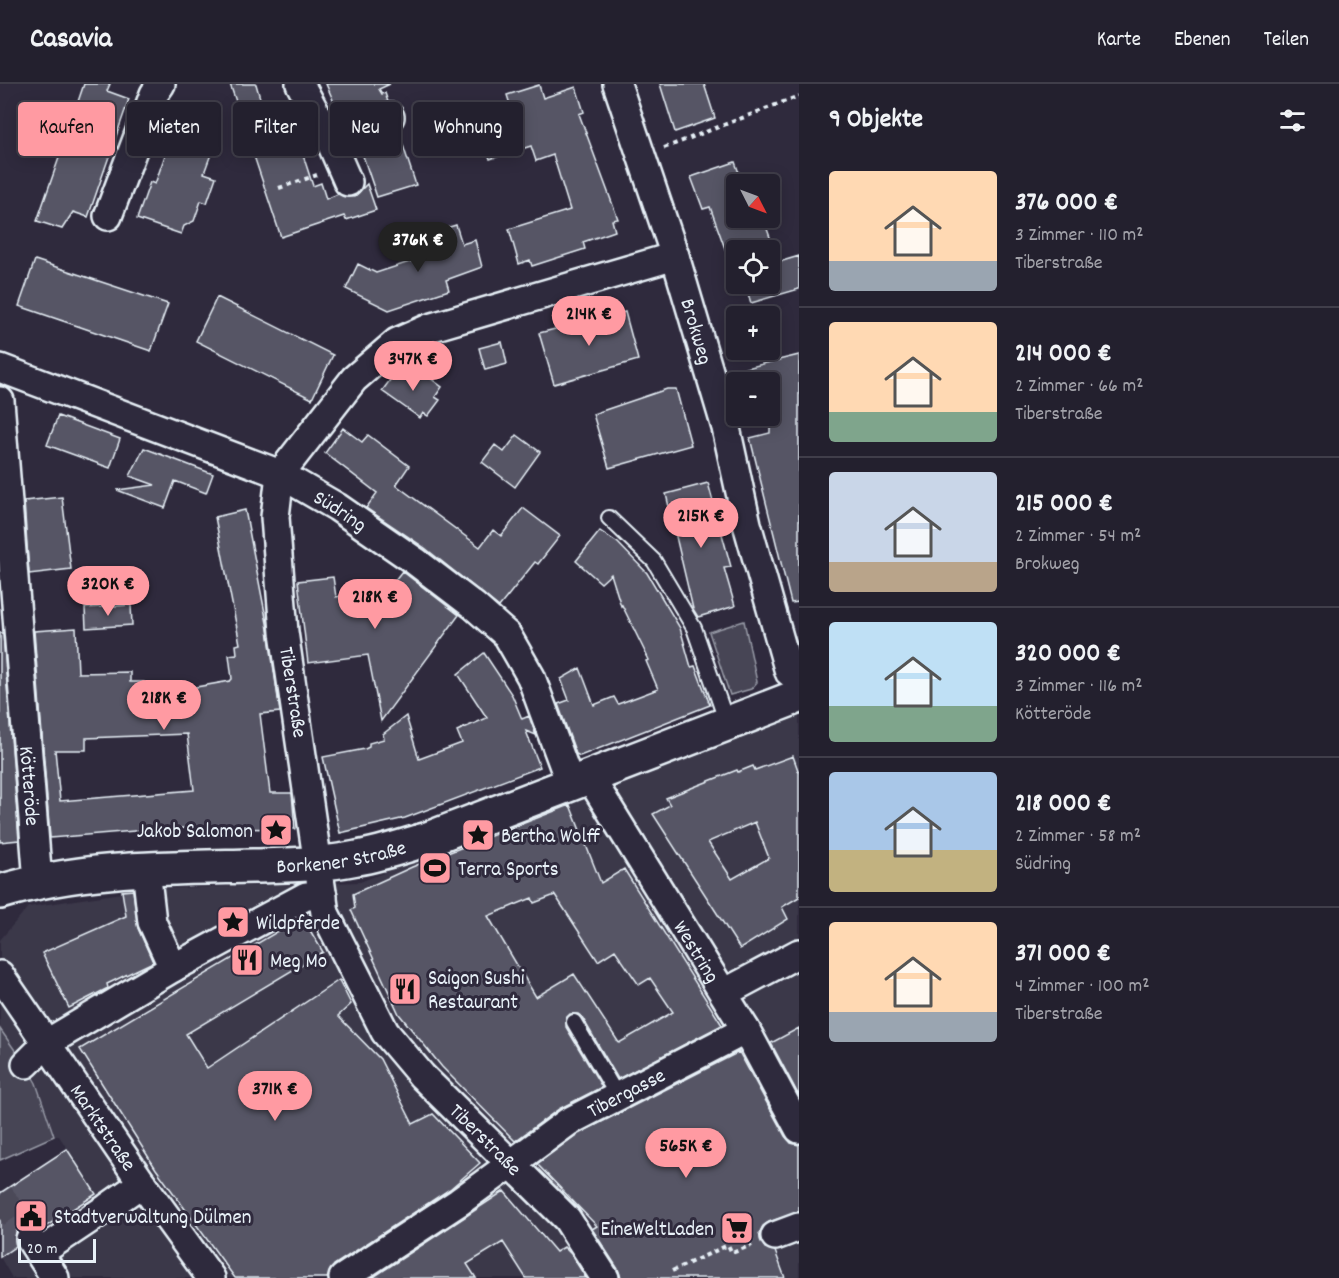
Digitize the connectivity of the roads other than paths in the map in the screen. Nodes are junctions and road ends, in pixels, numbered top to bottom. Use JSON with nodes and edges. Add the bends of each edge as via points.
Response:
{"nodes":[{"id":1,"x":161,"y":84,"type":"edge"},
{"id":2,"x":300,"y":84,"type":"edge"},
{"id":3,"x":617,"y":84,"type":"edge"},
{"id":4,"x":330,"y":133,"type":"edge"},
{"id":5,"x":327,"y":134,"type":"junction"},
{"id":6,"x":344,"y":174,"type":"road end"},
{"id":7,"x":108,"y":216,"type":"dead end"},
{"id":8,"x":675,"y":256,"type":"junction"},
{"id":9,"x":0,"y":368,"type":"edge"},
{"id":10,"x":0,"y":401,"type":"edge"},
{"id":11,"x":280,"y":474,"type":"junction"},
{"id":12,"x":609,"y":518,"type":"dead end"},
{"id":13,"x":799,"y":680,"type":"edge"},
{"id":14,"x":799,"y":696,"type":"edge"},
{"id":15,"x":727,"y":723,"type":"junction"},
{"id":16,"x":580,"y":780,"type":"junction"},
{"id":17,"x":320,"y":862,"type":"junction"},
{"id":18,"x":146,"y":869,"type":"junction"},
{"id":19,"x":38,"y":882,"type":"junction"},
{"id":20,"x":0,"y":892,"type":"edge"},
{"id":21,"x":323,"y":896,"type":"junction"},
{"id":22,"x":799,"y":953,"type":"edge"},
{"id":23,"x":173,"y":968,"type":"junction"},
{"id":24,"x":0,"y":975,"type":"edge"},
{"id":25,"x":724,"y":993,"type":"junction"},
{"id":26,"x":574,"y":1022,"type":"dead end"},
{"id":27,"x":746,"y":1030,"type":"junction"},
{"id":28,"x":47,"y":1043,"type":"junction"},
{"id":29,"x":26,"y":1064,"type":"dead end"},
{"id":30,"x":618,"y":1097,"type":"junction"},
{"id":31,"x":799,"y":1129,"type":"edge"},
{"id":32,"x":512,"y":1164,"type":"junction"},
{"id":33,"x":142,"y":1183,"type":"junction"},
{"id":34,"x":55,"y":1278,"type":"edge"},
{"id":35,"x":211,"y":1278,"type":"edge"},
{"id":36,"x":343,"y":1278,"type":"edge"},
{"id":37,"x":605,"y":1278,"type":"edge"}],
"edges":[{"from":1,"to":7,"type":"street"},
{"from":2,"to":5,"type":"street"},
{"from":3,"to":8,"type":"street","name":"Brokweg"},
{"from":4,"to":5,"type":"street"},
{"from":5,"to":6,"type":"street"},
{"from":8,"to":11,"type":"street","via":[[429,328],[396,342],[354,379]]},
{"from":8,"to":13,"type":"street","name":"Brokweg","via":[[726,428],[747,524],[789,672]]},
{"from":9,"to":11,"type":"street","name":"Südring"},
{"from":10,"to":19,"type":"street","name":"Kötteröde"},
{"from":11,"to":16,"type":"street","name":"Südring","via":[[337,507],[415,561],[507,635]]},
{"from":11,"to":17,"type":"street","name":"Tiberstraße","via":[[275,517],[284,632]]},
{"from":12,"to":15,"type":"lane","via":[[654,561],[694,628]]},
{"from":14,"to":15,"type":"street","name":"Borkener Straße"},
{"from":15,"to":16,"type":"street","name":"Borkener Straße"},
{"from":16,"to":17,"type":"street","name":"Borkener Straße","via":[[428,839],[356,859]]},
{"from":16,"to":25,"type":"street","name":"Westring"},
{"from":17,"to":18,"type":"street","name":"Borkener Straße"},
{"from":17,"to":21,"type":"street","name":"Tiberstraße"},
{"from":18,"to":19,"type":"street","name":"Borkener Straße"},
{"from":18,"to":23,"type":"street","via":[[152,922]]},
{"from":19,"to":20,"type":"street","name":"Borkener Straße"},
{"from":21,"to":23,"type":"street","name":"Borkener Straße","via":[[306,896]]},
{"from":21,"to":32,"type":"street","name":"Tiberstraße","via":[[325,913],[386,1032],[422,1076]]},
{"from":22,"to":25,"type":"street"},
{"from":23,"to":28,"type":"street","name":"Borkener Straße"},
{"from":24,"to":28,"type":"street","name":"Marktstraße"},
{"from":25,"to":27,"type":"street","name":"Westring"},
{"from":26,"to":30,"type":"lane"},
{"from":27,"to":30,"type":"street","name":"Tibergasse"},
{"from":27,"to":31,"type":"street","name":"Westring"},
{"from":28,"to":29,"type":"street","name":"Borkener Straße"},
{"from":28,"to":33,"type":"street","name":"Marktstraße"},
{"from":30,"to":32,"type":"street","name":"Tibergasse","via":[[568,1122]]},
{"from":32,"to":36,"type":"street","name":"Tibergasse"},
{"from":32,"to":37,"type":"street","name":"Tiberstraße","via":[[567,1219]]},
{"from":33,"to":34,"type":"street","via":[[105,1209],[34,1245]]},
{"from":33,"to":35,"type":"street","name":"Marktstraße"}]}
